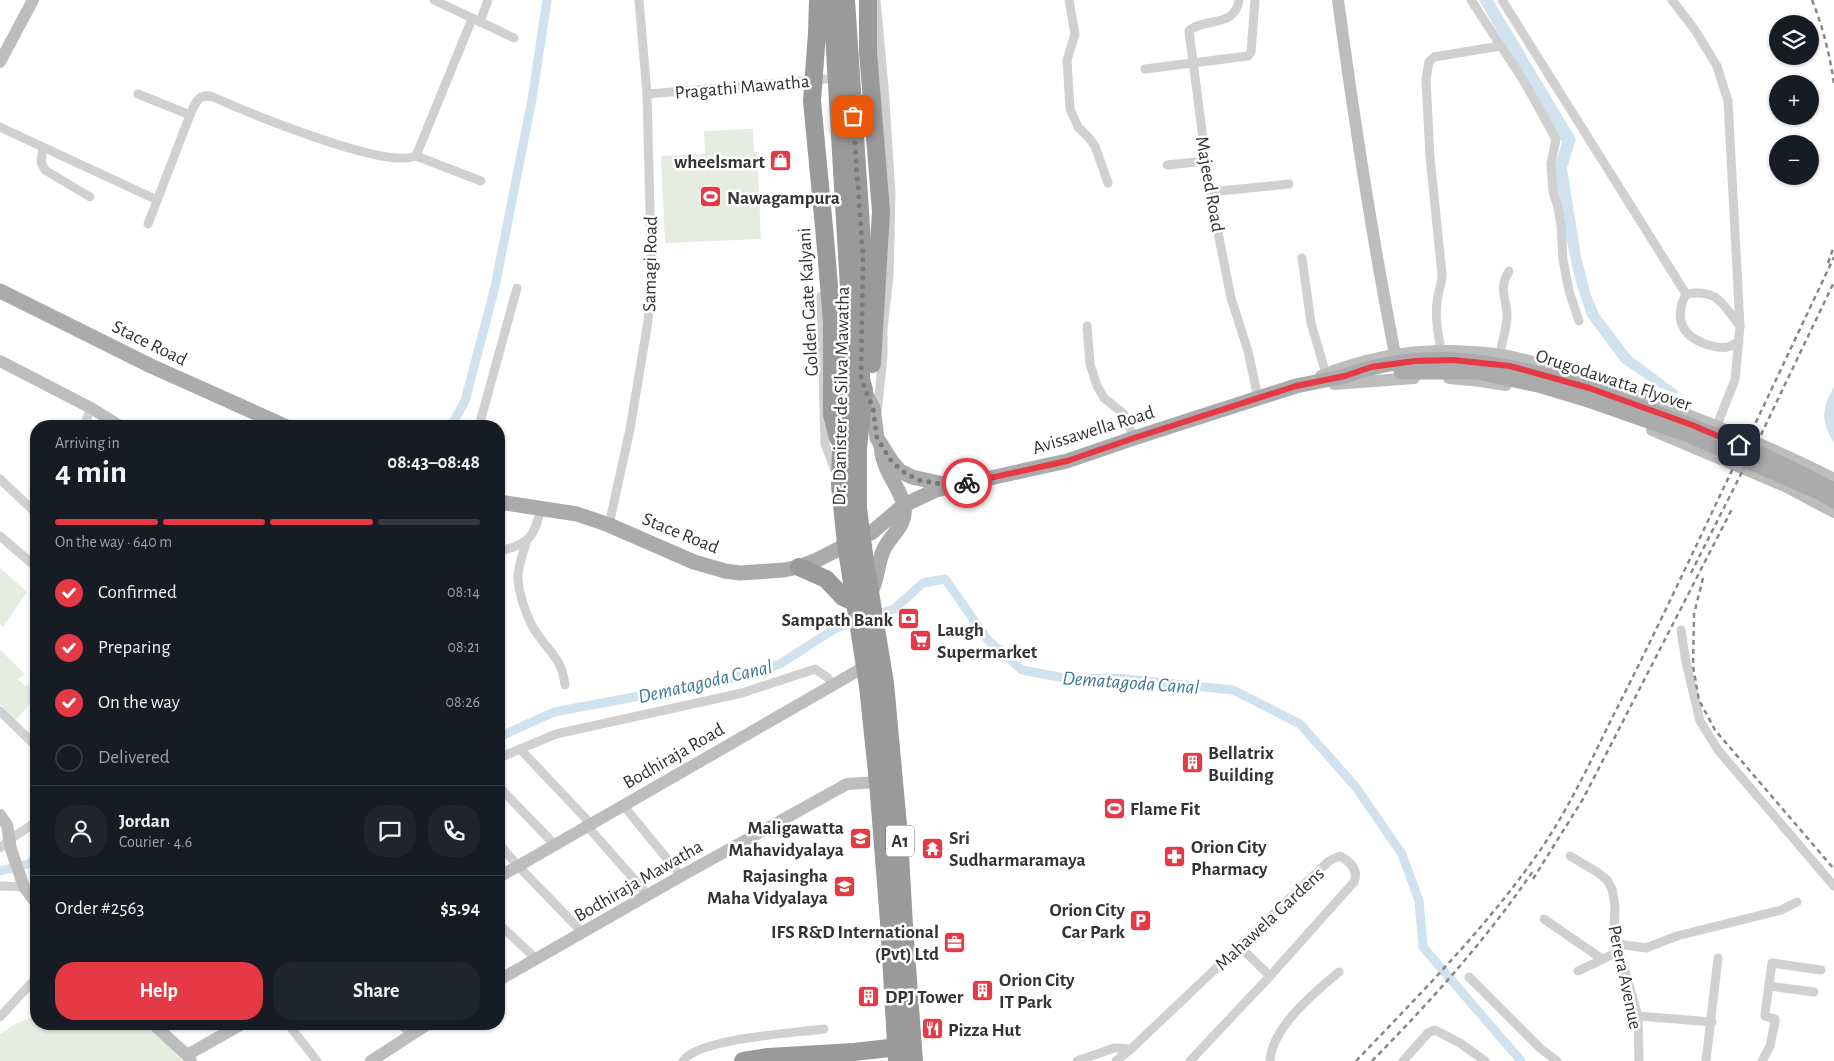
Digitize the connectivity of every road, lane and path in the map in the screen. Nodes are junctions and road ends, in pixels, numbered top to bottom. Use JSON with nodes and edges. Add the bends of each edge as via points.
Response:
{"nodes":[{"id":1,"x":33,"y":0,"type":"edge"},
{"id":2,"x":434,"y":0,"type":"edge"},
{"id":3,"x":488,"y":0,"type":"edge"},
{"id":4,"x":639,"y":0,"type":"edge"},
{"id":5,"x":818,"y":0,"type":"edge"},
{"id":6,"x":832,"y":0,"type":"edge"},
{"id":7,"x":846,"y":0,"type":"edge"},
{"id":8,"x":868,"y":0,"type":"edge"},
{"id":9,"x":876,"y":0,"type":"edge"},
{"id":10,"x":1069,"y":0,"type":"edge"},
{"id":11,"x":1239,"y":0,"type":"edge"},
{"id":12,"x":1255,"y":0,"type":"edge"},
{"id":13,"x":1338,"y":0,"type":"edge"},
{"id":14,"x":1471,"y":0,"type":"edge"},
{"id":15,"x":1502,"y":0,"type":"edge"},
{"id":16,"x":1672,"y":0,"type":"edge"},
{"id":17,"x":476,"y":21,"type":"junction"},
{"id":18,"x":514,"y":38,"type":"dead end"},
{"id":19,"x":1500,"y":46,"type":"junction"},
{"id":20,"x":0,"y":62,"type":"edge"},
{"id":21,"x":1193,"y":62,"type":"junction"},
{"id":22,"x":1145,"y":70,"type":"dead end"},
{"id":23,"x":838,"y":78,"type":"junction"},
{"id":24,"x":805,"y":81,"type":"junction"},
{"id":25,"x":138,"y":94,"type":"dead end"},
{"id":26,"x":646,"y":94,"type":"junction"},
{"id":27,"x":190,"y":115,"type":"junction"},
{"id":28,"x":0,"y":127,"type":"edge"},
{"id":29,"x":43,"y":148,"type":"junction"},
{"id":30,"x":416,"y":156,"type":"junction"},
{"id":31,"x":1206,"y":161,"type":"junction"},
{"id":32,"x":1167,"y":165,"type":"dead end"},
{"id":33,"x":481,"y":181,"type":"dead end"},
{"id":34,"x":1108,"y":183,"type":"dead end"},
{"id":35,"x":1289,"y":184,"type":"dead end"},
{"id":36,"x":1210,"y":192,"type":"junction"},
{"id":37,"x":90,"y":197,"type":"dead end"},
{"id":38,"x":157,"y":200,"type":"junction"},
{"id":39,"x":148,"y":224,"type":"dead end"},
{"id":40,"x":1302,"y":258,"type":"dead end"},
{"id":41,"x":1509,"y":271,"type":"dead end"},
{"id":42,"x":517,"y":288,"type":"dead end"},
{"id":43,"x":0,"y":291,"type":"edge"},
{"id":44,"x":1686,"y":294,"type":"junction"},
{"id":45,"x":1579,"y":321,"type":"dead end"},
{"id":46,"x":1087,"y":326,"type":"dead end"},
{"id":47,"x":1740,"y":326,"type":"junction"},
{"id":48,"x":1739,"y":342,"type":"junction"},
{"id":49,"x":1441,"y":350,"type":"junction"},
{"id":50,"x":1395,"y":354,"type":"junction"},
{"id":51,"x":1500,"y":354,"type":"junction"},
{"id":52,"x":0,"y":361,"type":"edge"},
{"id":53,"x":1326,"y":374,"type":"junction"},
{"id":54,"x":1345,"y":376,"type":"junction"},
{"id":55,"x":1296,"y":386,"type":"junction"},
{"id":56,"x":864,"y":390,"type":"junction"},
{"id":57,"x":1258,"y":398,"type":"junction"},
{"id":58,"x":91,"y":408,"type":"junction"},
{"id":59,"x":86,"y":420,"type":"edge"},
{"id":60,"x":110,"y":420,"type":"edge"},
{"id":61,"x":272,"y":420,"type":"edge"},
{"id":62,"x":481,"y":420,"type":"edge"},
{"id":63,"x":876,"y":427,"type":"junction"},
{"id":64,"x":1716,"y":427,"type":"junction"},
{"id":65,"x":1134,"y":438,"type":"junction"},
{"id":66,"x":881,"y":446,"type":"junction"},
{"id":67,"x":841,"y":450,"type":"junction"},
{"id":68,"x":1706,"y":452,"type":"junction"},
{"id":69,"x":1798,"y":460,"type":"junction"},
{"id":70,"x":1834,"y":479,"type":"edge"},
{"id":71,"x":0,"y":480,"type":"edge"},
{"id":72,"x":840,"y":485,"type":"junction"},
{"id":73,"x":951,"y":486,"type":"junction"},
{"id":74,"x":1785,"y":486,"type":"junction"},
{"id":75,"x":1834,"y":490,"type":"edge"},
{"id":76,"x":1834,"y":501,"type":"edge"},
{"id":77,"x":505,"y":503,"type":"edge"},
{"id":78,"x":904,"y":505,"type":"junction"},
{"id":79,"x":30,"y":508,"type":"edge"},
{"id":80,"x":541,"y":509,"type":"junction"},
{"id":81,"x":1834,"y":512,"type":"edge"},
{"id":82,"x":609,"y":525,"type":"junction"},
{"id":83,"x":0,"y":536,"type":"edge"},
{"id":84,"x":854,"y":541,"type":"junction"},
{"id":85,"x":526,"y":543,"type":"junction"},
{"id":86,"x":505,"y":549,"type":"edge"},
{"id":87,"x":30,"y":562,"type":"edge"},
{"id":88,"x":799,"y":567,"type":"junction"},
{"id":89,"x":864,"y":602,"type":"junction"},
{"id":90,"x":1681,"y":630,"type":"dead end"},
{"id":91,"x":870,"y":638,"type":"junction"},
{"id":92,"x":866,"y":666,"type":"junction"},
{"id":93,"x":565,"y":685,"type":"dead end"},
{"id":94,"x":833,"y":685,"type":"junction"},
{"id":95,"x":0,"y":711,"type":"edge"},
{"id":96,"x":30,"y":740,"type":"edge"},
{"id":97,"x":520,"y":749,"type":"junction"},
{"id":98,"x":505,"y":755,"type":"edge"},
{"id":99,"x":878,"y":782,"type":"junction"},
{"id":100,"x":505,"y":793,"type":"edge"},
{"id":101,"x":623,"y":805,"type":"junction"},
{"id":102,"x":0,"y":815,"type":"edge"},
{"id":103,"x":589,"y":825,"type":"junction"},
{"id":104,"x":30,"y":827,"type":"edge"},
{"id":105,"x":555,"y":844,"type":"junction"},
{"id":106,"x":7,"y":845,"type":"edge"},
{"id":107,"x":505,"y":851,"type":"edge"},
{"id":108,"x":1570,"y":856,"type":"dead end"},
{"id":109,"x":518,"y":866,"type":"junction"},
{"id":110,"x":505,"y":874,"type":"edge"},
{"id":111,"x":681,"y":876,"type":"junction"},
{"id":112,"x":22,"y":883,"type":"junction"},
{"id":113,"x":0,"y":886,"type":"edge"},
{"id":114,"x":1834,"y":886,"type":"edge"},
{"id":115,"x":30,"y":894,"type":"edge"},
{"id":116,"x":648,"y":895,"type":"junction"},
{"id":117,"x":1797,"y":902,"type":"dead end"},
{"id":118,"x":1544,"y":919,"type":"dead end"},
{"id":119,"x":505,"y":930,"type":"edge"},
{"id":120,"x":583,"y":933,"type":"junction"},
{"id":121,"x":1239,"y":946,"type":"junction"},
{"id":122,"x":1619,"y":948,"type":"junction"},
{"id":123,"x":535,"y":958,"type":"junction"},
{"id":124,"x":1718,"y":958,"type":"dead end"},
{"id":125,"x":1602,"y":959,"type":"junction"},
{"id":126,"x":1821,"y":970,"type":"dead end"},
{"id":127,"x":1578,"y":971,"type":"dead end"},
{"id":128,"x":1339,"y":972,"type":"dead end"},
{"id":129,"x":505,"y":976,"type":"edge"},
{"id":130,"x":1270,"y":976,"type":"junction"},
{"id":131,"x":1469,"y":977,"type":"dead end"},
{"id":132,"x":30,"y":984,"type":"edge"},
{"id":133,"x":1769,"y":986,"type":"junction"},
{"id":134,"x":1814,"y":992,"type":"dead end"},
{"id":135,"x":1638,"y":1016,"type":"junction"},
{"id":136,"x":0,"y":1017,"type":"edge"},
{"id":137,"x":1712,"y":1022,"type":"junction"},
{"id":138,"x":824,"y":1029,"type":"dead end"},
{"id":139,"x":159,"y":1030,"type":"edge"},
{"id":140,"x":233,"y":1030,"type":"edge"},
{"id":141,"x":293,"y":1030,"type":"edge"},
{"id":142,"x":407,"y":1030,"type":"edge"},
{"id":143,"x":418,"y":1030,"type":"edge"},
{"id":144,"x":411,"y":1034,"type":"junction"},
{"id":145,"x":1131,"y":1049,"type":"junction"},
{"id":146,"x":905,"y":1054,"type":"edge"},
{"id":147,"x":189,"y":1058,"type":"edge"},
{"id":148,"x":317,"y":1061,"type":"edge"},
{"id":149,"x":371,"y":1061,"type":"edge"},
{"id":150,"x":683,"y":1061,"type":"edge"},
{"id":151,"x":743,"y":1061,"type":"edge"},
{"id":152,"x":1077,"y":1061,"type":"edge"},
{"id":153,"x":1116,"y":1061,"type":"edge"},
{"id":154,"x":1190,"y":1061,"type":"edge"},
{"id":155,"x":1270,"y":1061,"type":"edge"},
{"id":156,"x":1403,"y":1061,"type":"edge"},
{"id":157,"x":1485,"y":1061,"type":"edge"},
{"id":158,"x":1557,"y":1061,"type":"edge"},
{"id":159,"x":1640,"y":1061,"type":"edge"},
{"id":160,"x":1706,"y":1061,"type":"edge"},
{"id":161,"x":1762,"y":1061,"type":"edge"}],
"edges":[{"from":1,"to":20,"type":"street"},
{"from":2,"to":17,"type":"street"},
{"from":3,"to":17,"type":"street"},
{"from":4,"to":26,"type":"street","name":"Samagi Road"},
{"from":5,"to":67,"type":"highway","name":"Golden Gate Kalyani","bridge":true,"via":[[812,102],[833,331],[832,414]]},
{"from":6,"to":23,"type":"highway","name":"Dr. Danister de Silva Mawatha","number":"A1"},
{"from":7,"to":56,"type":"highway","name":"Dr. Danister de Silva Mawatha","number":"A1","via":[[863,257],[861,379]]},
{"from":8,"to":56,"type":"highway","via":[[868,52],[880,189],[880,254],[870,379]]},
{"from":9,"to":63,"type":"street","via":[[892,193],[889,276]]},
{"from":10,"to":34,"type":"street","via":[[1074,34],[1067,60],[1070,109],[1078,128],[1095,146]]},
{"from":11,"to":21,"type":"street","name":"Majeed Road","via":[[1231,15],[1189,31]]},
{"from":12,"to":21,"type":"street","via":[[1251,52],[1241,58]]},
{"from":13,"to":50,"type":"street"},
{"from":14,"to":19,"type":"street"},
{"from":15,"to":44,"type":"street"},
{"from":16,"to":47,"type":"street","via":[[1717,66],[1728,101]]},
{"from":17,"to":18,"type":"street"},
{"from":17,"to":30,"type":"street"},
{"from":19,"to":45,"type":"street","via":[[1556,139],[1551,164],[1552,184],[1569,291]]},
{"from":19,"to":49,"type":"street","via":[[1434,57],[1429,62],[1426,79],[1430,157],[1442,274],[1436,323]]},
{"from":21,"to":22,"type":"street"},
{"from":21,"to":31,"type":"street","name":"Majeed Road"},
{"from":23,"to":24,"type":"street","name":"Pragathi Mawatha"},
{"from":23,"to":67,"type":"highway","name":"Dr. Danister de Silva Mawatha","number":"A1","via":[[850,305],[847,400]]},
{"from":24,"to":26,"type":"street","name":"Pragathi Mawatha"},
{"from":24,"to":72,"type":"street","via":[[821,292],[825,444]]},
{"from":25,"to":27,"type":"street"},
{"from":26,"to":82,"type":"street","name":"Samagi Road","via":[[651,298],[630,429]]},
{"from":27,"to":30,"type":"street","via":[[197,99],[209,95],[296,131],[348,148],[393,158]]},
{"from":27,"to":38,"type":"street"},
{"from":28,"to":29,"type":"street"},
{"from":29,"to":37,"type":"street","via":[[41,162],[45,170]]},
{"from":29,"to":38,"type":"street"},
{"from":30,"to":33,"type":"street"},
{"from":31,"to":32,"type":"street"},
{"from":31,"to":36,"type":"street","name":"Majeed Road"},
{"from":35,"to":36,"type":"street"},
{"from":36,"to":57,"type":"street","name":"Majeed Road","via":[[1231,298],[1248,351]]},
{"from":38,"to":39,"type":"street"},
{"from":40,"to":53,"type":"street","via":[[1311,323]]},
{"from":41,"to":51,"type":"street","via":[[1504,279],[1507,314]]},
{"from":42,"to":62,"type":"street"},
{"from":43,"to":61,"type":"main road","name":"Stace Road","via":[[151,366]]},
{"from":44,"to":47,"type":"street","via":[[1697,292],[1719,300]]},
{"from":44,"to":48,"type":"street","via":[[1680,309],[1681,323],[1688,335],[1715,347],[1727,348]]},
{"from":46,"to":65,"type":"street","via":[[1090,364],[1098,386],[1104,398],[1124,414]]},
{"from":47,"to":48,"type":"street"},
{"from":48,"to":64,"type":"street","via":[[1735,380]]},
{"from":49,"to":50,"type":"street"},
{"from":49,"to":51,"type":"street"},
{"from":50,"to":53,"type":"street"},
{"from":51,"to":64,"type":"street","via":[[1585,378]]},
{"from":52,"to":58,"type":"street"},
{"from":53,"to":55,"type":"street"},
{"from":54,"to":55,"type":"main road","name":"Avissawella Road"},
{"from":54,"to":75,"type":"main road","name":"Orugodawatta Flyover","bridge":true,"via":[[1371,367],[1415,361],[1453,360],[1510,366],[1589,388],[1692,425]]},
{"from":54,"to":76,"type":"main road","name":"Orugodawatta Flyover","bridge":true,"via":[[1411,371],[1478,372],[1542,386],[1688,436]]},
{"from":55,"to":57,"type":"main road","name":"Avissawella Road"},
{"from":55,"to":68,"type":"street","via":[[1413,378],[1482,381],[1556,397]]},
{"from":56,"to":63,"type":"main road","via":[[872,402]]},
{"from":56,"to":84,"type":"highway","name":"Dr. Danister de Silva Mawatha","number":"A1"},
{"from":57,"to":65,"type":"main road","name":"Avissawella Road"},
{"from":58,"to":59,"type":"street"},
{"from":58,"to":60,"type":"street"},
{"from":63,"to":66,"type":"main road"},
{"from":64,"to":68,"type":"street"},
{"from":64,"to":69,"type":"street"},
{"from":65,"to":73,"type":"main road","name":"Avissawella Road","via":[[1067,461]]},
{"from":66,"to":73,"type":"main road","via":[[906,474]]},
{"from":66,"to":78,"type":"main road","via":[[883,461]]},
{"from":67,"to":72,"type":"highway","name":"Dr. Danister de Silva Mawatha","number":"A1"},
{"from":68,"to":74,"type":"street"},
{"from":69,"to":70,"type":"street"},
{"from":69,"to":74,"type":"street"},
{"from":71,"to":79,"type":"street"},
{"from":72,"to":84,"type":"highway","name":"Dr. Danister de Silva Mawatha","number":"A1"},
{"from":73,"to":78,"type":"main road","name":"Avissawella Road"},
{"from":74,"to":81,"type":"street"},
{"from":77,"to":80,"type":"main road","name":"Stace Road"},
{"from":78,"to":84,"type":"main road","name":"Avissawella Road","via":[[871,532]]},
{"from":78,"to":89,"type":"main road","via":[[903,522],[883,551],[877,579]]},
{"from":80,"to":82,"type":"main road","name":"Stace Road","via":[[577,514]]},
{"from":80,"to":85,"type":"street"},
{"from":82,"to":88,"type":"main road","name":"Stace Road","via":[[694,562],[725,571],[740,573]]},
{"from":83,"to":87,"type":"street"},
{"from":84,"to":88,"type":"main road","name":"Stace Road"},
{"from":84,"to":89,"type":"highway","name":"Dr. Danister de Silva Mawatha","number":"A1"},
{"from":85,"to":86,"type":"street"},
{"from":85,"to":93,"type":"street","via":[[518,576],[526,613],[536,633],[559,662]]},
{"from":88,"to":89,"type":"highway","via":[[826,579],[843,598]]},
{"from":89,"to":91,"type":"highway","name":"Dr. Danister de Silva Mawatha","number":"A1"},
{"from":90,"to":114,"type":"street","via":[[1700,722],[1718,750]]},
{"from":91,"to":92,"type":"highway","name":"Dr. Danister de Silva Mawatha","number":"A1"},
{"from":91,"to":146,"type":"highway","name":"Dr. Danister de Silva Mawatha","number":"A1","via":[[885,683],[899,836]]},
{"from":92,"to":94,"type":"street","name":"Bodhiraja Road"},
{"from":92,"to":99,"type":"highway","name":"Dr. Danister de Silva Mawatha","number":"A1"},
{"from":94,"to":97,"type":"street","via":[[815,669],[742,693],[556,734]]},
{"from":94,"to":101,"type":"street","name":"Bodhiraja Road"},
{"from":95,"to":96,"type":"street"},
{"from":97,"to":98,"type":"street"},
{"from":97,"to":103,"type":"street"},
{"from":99,"to":111,"type":"street","name":"Bodhiraja Mawatha","via":[[847,784]]},
{"from":99,"to":146,"type":"highway","name":"Dr. Danister de Silva Mawatha","number":"A1","via":[[889,928]]},
{"from":100,"to":105,"type":"street"},
{"from":101,"to":103,"type":"street","name":"Bodhiraja Road"},
{"from":101,"to":111,"type":"street"},
{"from":102,"to":106,"type":"street","via":[[6,825]]},
{"from":103,"to":105,"type":"street","name":"Bodhiraja Road"},
{"from":103,"to":116,"type":"street"},
{"from":104,"to":106,"type":"street"},
{"from":105,"to":109,"type":"street","name":"Bodhiraja Road"},
{"from":106,"to":112,"type":"street"},
{"from":107,"to":109,"type":"street"},
{"from":108,"to":122,"type":"street","name":"Perera Avenue","via":[[1597,872],[1612,888],[1614,932]]},
{"from":109,"to":110,"type":"street","name":"Bodhiraja Road"},
{"from":109,"to":120,"type":"street"},
{"from":111,"to":116,"type":"street","name":"Bodhiraja Mawatha"},
{"from":112,"to":113,"type":"street"},
{"from":112,"to":115,"type":"street"},
{"from":116,"to":120,"type":"street","name":"Bodhiraja Mawatha"},
{"from":117,"to":122,"type":"street","via":[[1781,910],[1677,936],[1646,948]]},
{"from":118,"to":125,"type":"street"},
{"from":119,"to":123,"type":"street"},
{"from":120,"to":123,"type":"street","name":"Bodhiraja Mawatha"},
{"from":121,"to":130,"type":"street"},
{"from":121,"to":130,"type":"street","name":"Mahawela Gardens","via":[[1329,861],[1340,856],[1348,861],[1354,867],[1354,882]]},
{"from":121,"to":145,"type":"street","name":"Mahawela Gardens"},
{"from":122,"to":125,"type":"street"},
{"from":122,"to":135,"type":"street","name":"Perera Avenue"},
{"from":123,"to":129,"type":"street","name":"Bodhiraja Mawatha"},
{"from":124,"to":137,"type":"street"},
{"from":125,"to":127,"type":"street"},
{"from":126,"to":133,"type":"street","via":[[1772,963]]},
{"from":128,"to":155,"type":"street","via":[[1301,1005],[1275,1041]]},
{"from":130,"to":154,"type":"street","name":"Mahawela Gardens"},
{"from":131,"to":158,"type":"street"},
{"from":132,"to":136,"type":"street"},
{"from":133,"to":134,"type":"street"},
{"from":133,"to":161,"type":"street","via":[[1765,1016],[1775,1019],[1775,1022],[1770,1046]]},
{"from":135,"to":137,"type":"street"},
{"from":135,"to":159,"type":"street","name":"Perera Avenue"},
{"from":137,"to":160,"type":"street"},
{"from":138,"to":150,"type":"street","via":[[736,1040],[692,1052]]},
{"from":139,"to":147,"type":"street"},
{"from":140,"to":147,"type":"street"},
{"from":141,"to":148,"type":"street"},
{"from":142,"to":144,"type":"street"},
{"from":143,"to":144,"type":"street"},
{"from":144,"to":149,"type":"street"},
{"from":145,"to":152,"type":"street","via":[[1114,1048]]},
{"from":145,"to":153,"type":"street","name":"Mahawela Gardens"},
{"from":146,"to":151,"type":"highway","via":[[854,1052],[768,1056]]},
{"from":156,"to":157,"type":"street","via":[[1428,1033],[1435,1030]]}]}
